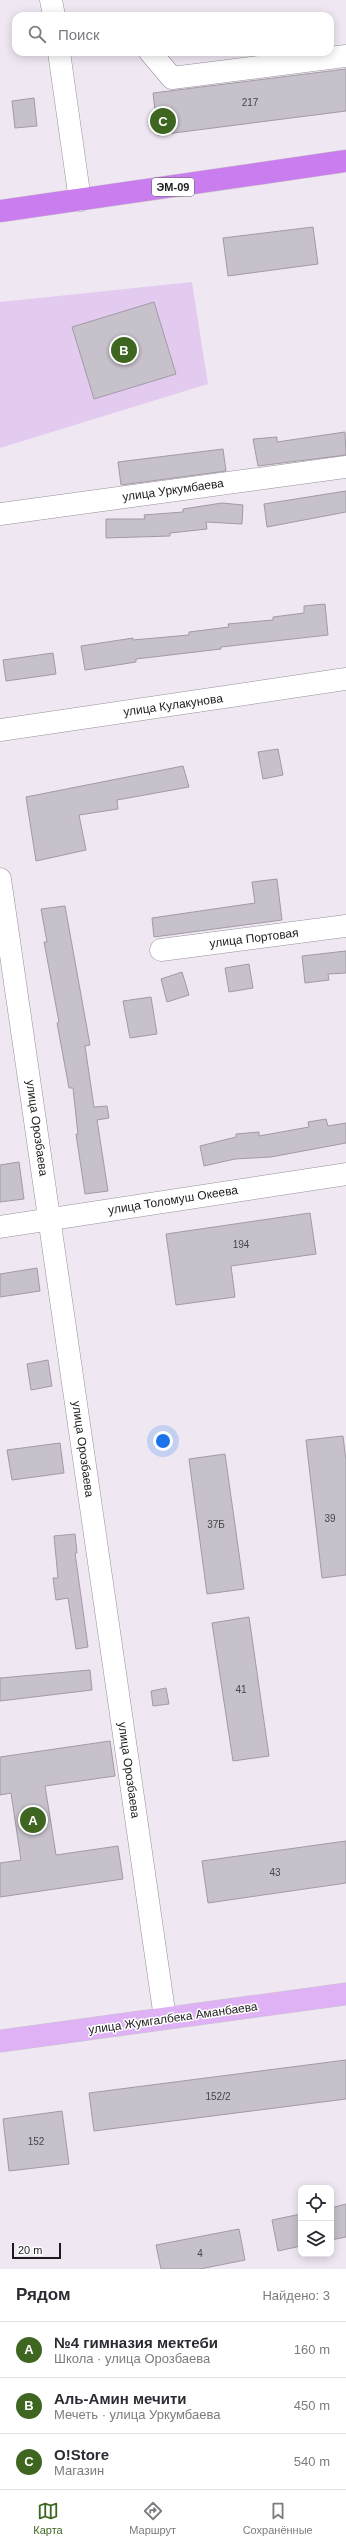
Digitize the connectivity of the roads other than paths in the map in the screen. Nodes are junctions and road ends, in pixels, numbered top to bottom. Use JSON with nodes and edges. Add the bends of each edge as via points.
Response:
{"nodes":[{"id":1,"x":51,"y":0,"type":"edge"},
{"id":2,"x":53,"y":12,"type":"edge"},
{"id":3,"x":60,"y":56,"type":"edge"},
{"id":4,"x":153,"y":56,"type":"edge"},
{"id":5,"x":346,"y":56,"type":"edge"},
{"id":6,"x":346,"y":161,"type":"edge"},
{"id":7,"x":80,"y":200,"type":"junction"},
{"id":8,"x":0,"y":211,"type":"edge"},
{"id":9,"x":346,"y":467,"type":"edge"},
{"id":10,"x":0,"y":514,"type":"edge"},
{"id":11,"x":346,"y":679,"type":"edge"},
{"id":12,"x":0,"y":730,"type":"edge"},
{"id":13,"x":0,"y":879,"type":"edge"},
{"id":14,"x":346,"y":926,"type":"edge"},
{"id":15,"x":161,"y":950,"type":"dead end"},
{"id":16,"x":346,"y":1174,"type":"edge"},
{"id":17,"x":50,"y":1219,"type":"junction"},
{"id":18,"x":0,"y":1227,"type":"edge"},
{"id":19,"x":346,"y":1994,"type":"edge"},
{"id":20,"x":165,"y":2018,"type":"junction"},
{"id":21,"x":0,"y":2041,"type":"edge"}],
"edges":[{"from":1,"to":2,"type":"street"},
{"from":3,"to":7,"type":"street"},
{"from":4,"to":5,"type":"street","via":[[172,78]]},
{"from":6,"to":7,"type":"highway","number":"ЭМ-09"},
{"from":7,"to":8,"type":"highway","number":"ЭМ-09"},
{"from":9,"to":10,"type":"street","name":"улица Уркумбаева"},
{"from":11,"to":12,"type":"street","name":"улица Кулакунова"},
{"from":13,"to":17,"type":"street","name":"улица Орозбаева"},
{"from":14,"to":15,"type":"street","name":"улица Портовая"},
{"from":16,"to":17,"type":"street","name":"улица Толомуш Океева"},
{"from":17,"to":18,"type":"street","name":"улица Толомуш Океева"},
{"from":17,"to":20,"type":"street","name":"улица Орозбаева"},
{"from":19,"to":20,"type":"main road","name":"улица Жумгалбека Аманбаева"},
{"from":20,"to":21,"type":"main road","name":"улица Жумгалбека Аманбаева"}]}
